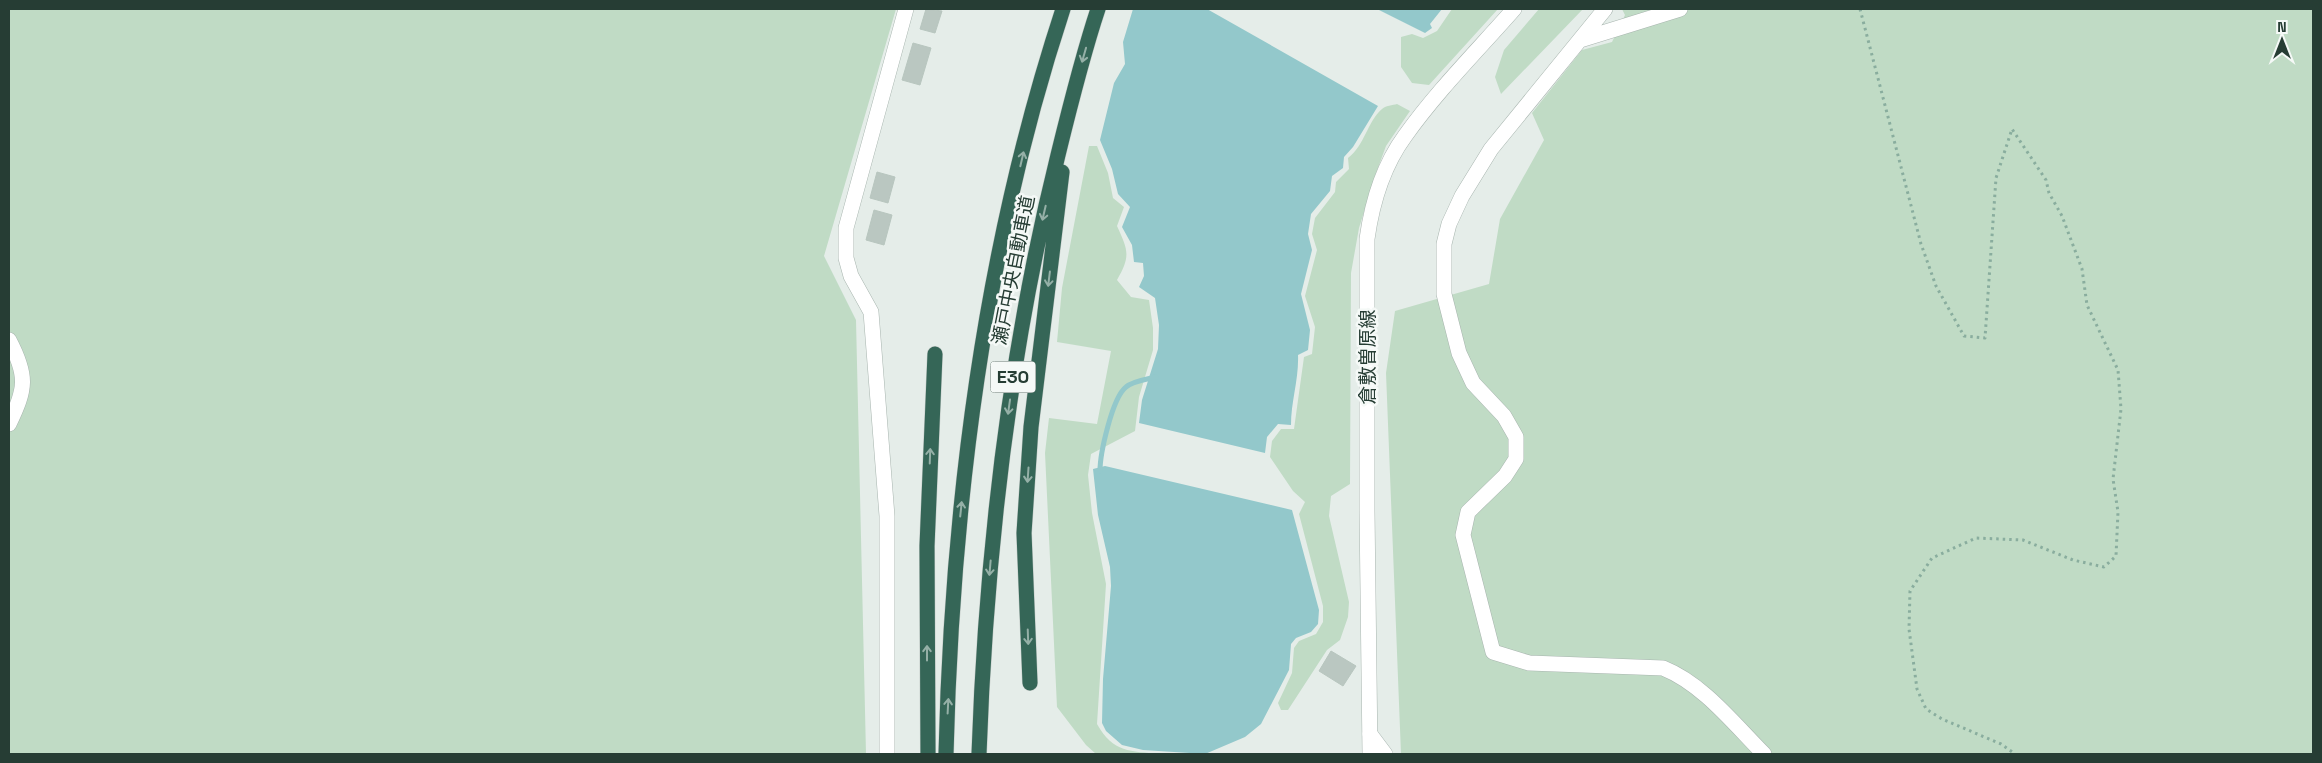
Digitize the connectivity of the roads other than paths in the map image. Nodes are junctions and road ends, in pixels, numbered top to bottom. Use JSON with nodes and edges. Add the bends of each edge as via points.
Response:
{"nodes":[{"id":1,"x":906,"y":9,"type":"edge"},
{"id":2,"x":1063,"y":9,"type":"edge"},
{"id":3,"x":1098,"y":9,"type":"edge"},
{"id":4,"x":1514,"y":9,"type":"edge"},
{"id":5,"x":1605,"y":9,"type":"edge"},
{"id":6,"x":1680,"y":9,"type":"edge"},
{"id":7,"x":1580,"y":40,"type":"junction"},
{"id":8,"x":1069,"y":109,"type":"junction"},
{"id":9,"x":9,"y":340,"type":"edge"},
{"id":10,"x":936,"y":354,"type":"dead end"},
{"id":11,"x":9,"y":424,"type":"edge"},
{"id":12,"x":1030,"y":683,"type":"dead end"},
{"id":13,"x":1370,"y":734,"type":"junction"},
{"id":14,"x":887,"y":754,"type":"edge"},
{"id":15,"x":928,"y":754,"type":"edge"},
{"id":16,"x":946,"y":754,"type":"edge"},
{"id":17,"x":979,"y":754,"type":"edge"},
{"id":18,"x":1370,"y":754,"type":"edge"},
{"id":19,"x":1385,"y":754,"type":"edge"},
{"id":20,"x":1764,"y":754,"type":"edge"}],
"edges":[{"from":1,"to":14,"type":"street","via":[[846,228],[846,258],[851,276],[871,312],[887,516]]},
{"from":16,"to":2,"type":"highway","name":"瀬戸中央自動車道","number":"E30","one_way":true,"via":[[955,569],[973,403],[1004,234]]},
{"from":3,"to":8,"type":"highway","name":"瀬戸中央自動車道","number":"E30","one_way":true},
{"from":4,"to":13,"type":"street","name":"倉敷曽原線","via":[[1404,137],[1371,209],[1366,239]]},
{"from":5,"to":7,"type":"street"},
{"from":6,"to":7,"type":"street"},
{"from":7,"to":20,"type":"street","via":[[1491,149],[1462,196],[1444,244],[1444,294],[1458,353],[1473,383],[1504,416],[1516,438],[1516,459],[1509,470],[1468,512],[1463,535],[1468,560],[1493,652],[1529,663],[1663,668],[1678,674],[1698,690]]},
{"from":8,"to":12,"type":"highway","one_way":true,"via":[[1031,428],[1024,523]]},
{"from":8,"to":17,"type":"highway","name":"瀬戸中央自動車道","number":"E30","one_way":true,"via":[[1015,357],[987,591]]},
{"from":9,"to":11,"type":"street","via":[[23,373],[22,397]]},
{"from":15,"to":10,"type":"highway","one_way":true,"via":[[927,546]]},
{"from":13,"to":18,"type":"street","name":"倉敷曽原線"},
{"from":13,"to":19,"type":"street"}]}
